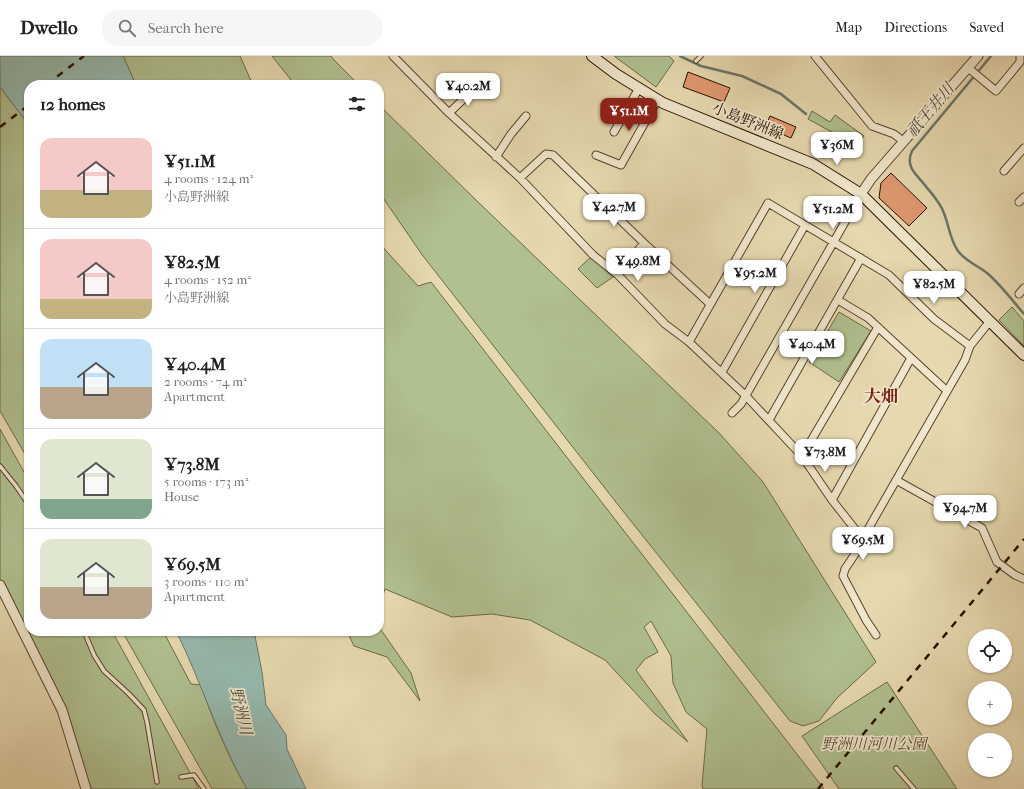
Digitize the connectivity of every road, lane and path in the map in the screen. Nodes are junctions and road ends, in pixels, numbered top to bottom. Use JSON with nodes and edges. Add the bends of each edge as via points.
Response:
{"nodes":[{"id":1,"x":393,"y":56,"type":"edge"},
{"id":2,"x":592,"y":56,"type":"edge"},
{"id":3,"x":701,"y":56,"type":"edge"},
{"id":4,"x":815,"y":56,"type":"edge"},
{"id":5,"x":978,"y":56,"type":"edge"},
{"id":6,"x":1020,"y":56,"type":"edge"},
{"id":7,"x":696,"y":61,"type":"dead end"},
{"id":8,"x":973,"y":72,"type":"junction"},
{"id":9,"x":475,"y":88,"type":"dead end"},
{"id":10,"x":639,"y":88,"type":"junction"},
{"id":11,"x":658,"y":99,"type":"junction"},
{"id":12,"x":449,"y":113,"type":"junction"},
{"id":13,"x":526,"y":116,"type":"dead end"},
{"id":14,"x":614,"y":132,"type":"dead end"},
{"id":15,"x":903,"y":141,"type":"junction"},
{"id":16,"x":1024,"y":148,"type":"edge"},
{"id":17,"x":596,"y":155,"type":"dead end"},
{"id":18,"x":496,"y":157,"type":"junction"},
{"id":19,"x":1004,"y":171,"type":"dead end"},
{"id":20,"x":520,"y":178,"type":"junction"},
{"id":21,"x":861,"y":194,"type":"junction"},
{"id":22,"x":805,"y":225,"type":"junction"},
{"id":23,"x":834,"y":242,"type":"junction"},
{"id":24,"x":644,"y":243,"type":"junction"},
{"id":25,"x":862,"y":258,"type":"junction"},
{"id":26,"x":618,"y":275,"type":"junction"},
{"id":27,"x":1024,"y":288,"type":"edge"},
{"id":28,"x":1019,"y":294,"type":"dead end"},
{"id":29,"x":838,"y":300,"type":"junction"},
{"id":30,"x":710,"y":304,"type":"junction"},
{"id":31,"x":990,"y":321,"type":"junction"},
{"id":32,"x":878,"y":327,"type":"junction"},
{"id":33,"x":689,"y":342,"type":"junction"},
{"id":34,"x":970,"y":346,"type":"junction"},
{"id":35,"x":1024,"y":355,"type":"edge"},
{"id":36,"x":911,"y":358,"type":"junction"},
{"id":37,"x":722,"y":372,"type":"junction"},
{"id":38,"x":947,"y":391,"type":"junction"},
{"id":39,"x":746,"y":396,"type":"junction"},
{"id":40,"x":732,"y":413,"type":"dead end"},
{"id":41,"x":769,"y":420,"type":"junction"},
{"id":42,"x":802,"y":456,"type":"junction"},
{"id":43,"x":0,"y":466,"type":"edge"},
{"id":44,"x":896,"y":480,"type":"junction"},
{"id":45,"x":24,"y":497,"type":"edge"},
{"id":46,"x":832,"y":500,"type":"junction"},
{"id":47,"x":863,"y":538,"type":"junction"},
{"id":48,"x":1024,"y":579,"type":"edge"},
{"id":49,"x":1,"y":588,"type":"edge"},
{"id":50,"x":24,"y":634,"type":"edge"},
{"id":51,"x":876,"y":635,"type":"dead end"},
{"id":52,"x":25,"y":636,"type":"edge"},
{"id":53,"x":86,"y":636,"type":"edge"},
{"id":54,"x":896,"y":768,"type":"dead end"},
{"id":55,"x":181,"y":778,"type":"dead end"},
{"id":56,"x":157,"y":782,"type":"dead end"},
{"id":57,"x":86,"y":789,"type":"edge"},
{"id":58,"x":204,"y":789,"type":"edge"},
{"id":59,"x":914,"y":789,"type":"edge"}],
"edges":[{"from":1,"to":12,"type":"street"},
{"from":2,"to":10,"type":"main road","name":"小島野洲線"},
{"from":3,"to":7,"type":"lane"},
{"from":4,"to":15,"type":"street","via":[[872,126],[894,134]]},
{"from":5,"to":8,"type":"street"},
{"from":6,"to":8,"type":"street","via":[[1020,62],[996,91]]},
{"from":8,"to":15,"type":"street"},
{"from":9,"to":12,"type":"street"},
{"from":10,"to":11,"type":"main road","name":"小島野洲線"},
{"from":10,"to":14,"type":"street"},
{"from":11,"to":17,"type":"street","via":[[621,165]]},
{"from":11,"to":21,"type":"main road","name":"小島野洲線","via":[[813,164]]},
{"from":12,"to":18,"type":"street"},
{"from":13,"to":18,"type":"street"},
{"from":15,"to":21,"type":"street"},
{"from":16,"to":19,"type":"street"},
{"from":18,"to":20,"type":"street"},
{"from":20,"to":24,"type":"street","via":[[546,154],[553,155]]},
{"from":20,"to":26,"type":"street","via":[[593,255]]},
{"from":21,"to":23,"type":"street"},
{"from":21,"to":31,"type":"main road","name":"小島野洲線"},
{"from":22,"to":23,"type":"street"},
{"from":22,"to":30,"type":"street","via":[[768,203]]},
{"from":22,"to":37,"type":"street"},
{"from":23,"to":25,"type":"street"},
{"from":23,"to":39,"type":"street"},
{"from":24,"to":26,"type":"street"},
{"from":24,"to":30,"type":"street"},
{"from":25,"to":29,"type":"street"},
{"from":25,"to":34,"type":"street","via":[[889,274],[934,319]]},
{"from":26,"to":33,"type":"street","via":[[665,324]]},
{"from":27,"to":28,"type":"street"},
{"from":29,"to":32,"type":"street"},
{"from":29,"to":41,"type":"street"},
{"from":30,"to":33,"type":"street"},
{"from":31,"to":34,"type":"street"},
{"from":31,"to":35,"type":"main road","name":"小島野洲線"},
{"from":32,"to":36,"type":"street"},
{"from":32,"to":42,"type":"street"},
{"from":33,"to":37,"type":"street"},
{"from":34,"to":38,"type":"street"},
{"from":36,"to":38,"type":"street"},
{"from":36,"to":46,"type":"street"},
{"from":37,"to":39,"type":"street"},
{"from":38,"to":44,"type":"street"},
{"from":39,"to":40,"type":"street"},
{"from":39,"to":41,"type":"street"},
{"from":41,"to":42,"type":"street"},
{"from":42,"to":46,"type":"street"},
{"from":43,"to":45,"type":"lane"},
{"from":44,"to":47,"type":"street"},
{"from":44,"to":48,"type":"street","via":[[982,528],[997,562]]},
{"from":46,"to":47,"type":"street"},
{"from":47,"to":51,"type":"street","via":[[843,576]]},
{"from":49,"to":50,"type":"street"},
{"from":52,"to":57,"type":"street","via":[[62,710]]},
{"from":53,"to":56,"type":"lane","via":[[104,671],[144,710]]},
{"from":54,"to":59,"type":"lane"},
{"from":55,"to":58,"type":"lane","via":[[194,775]]}]}
